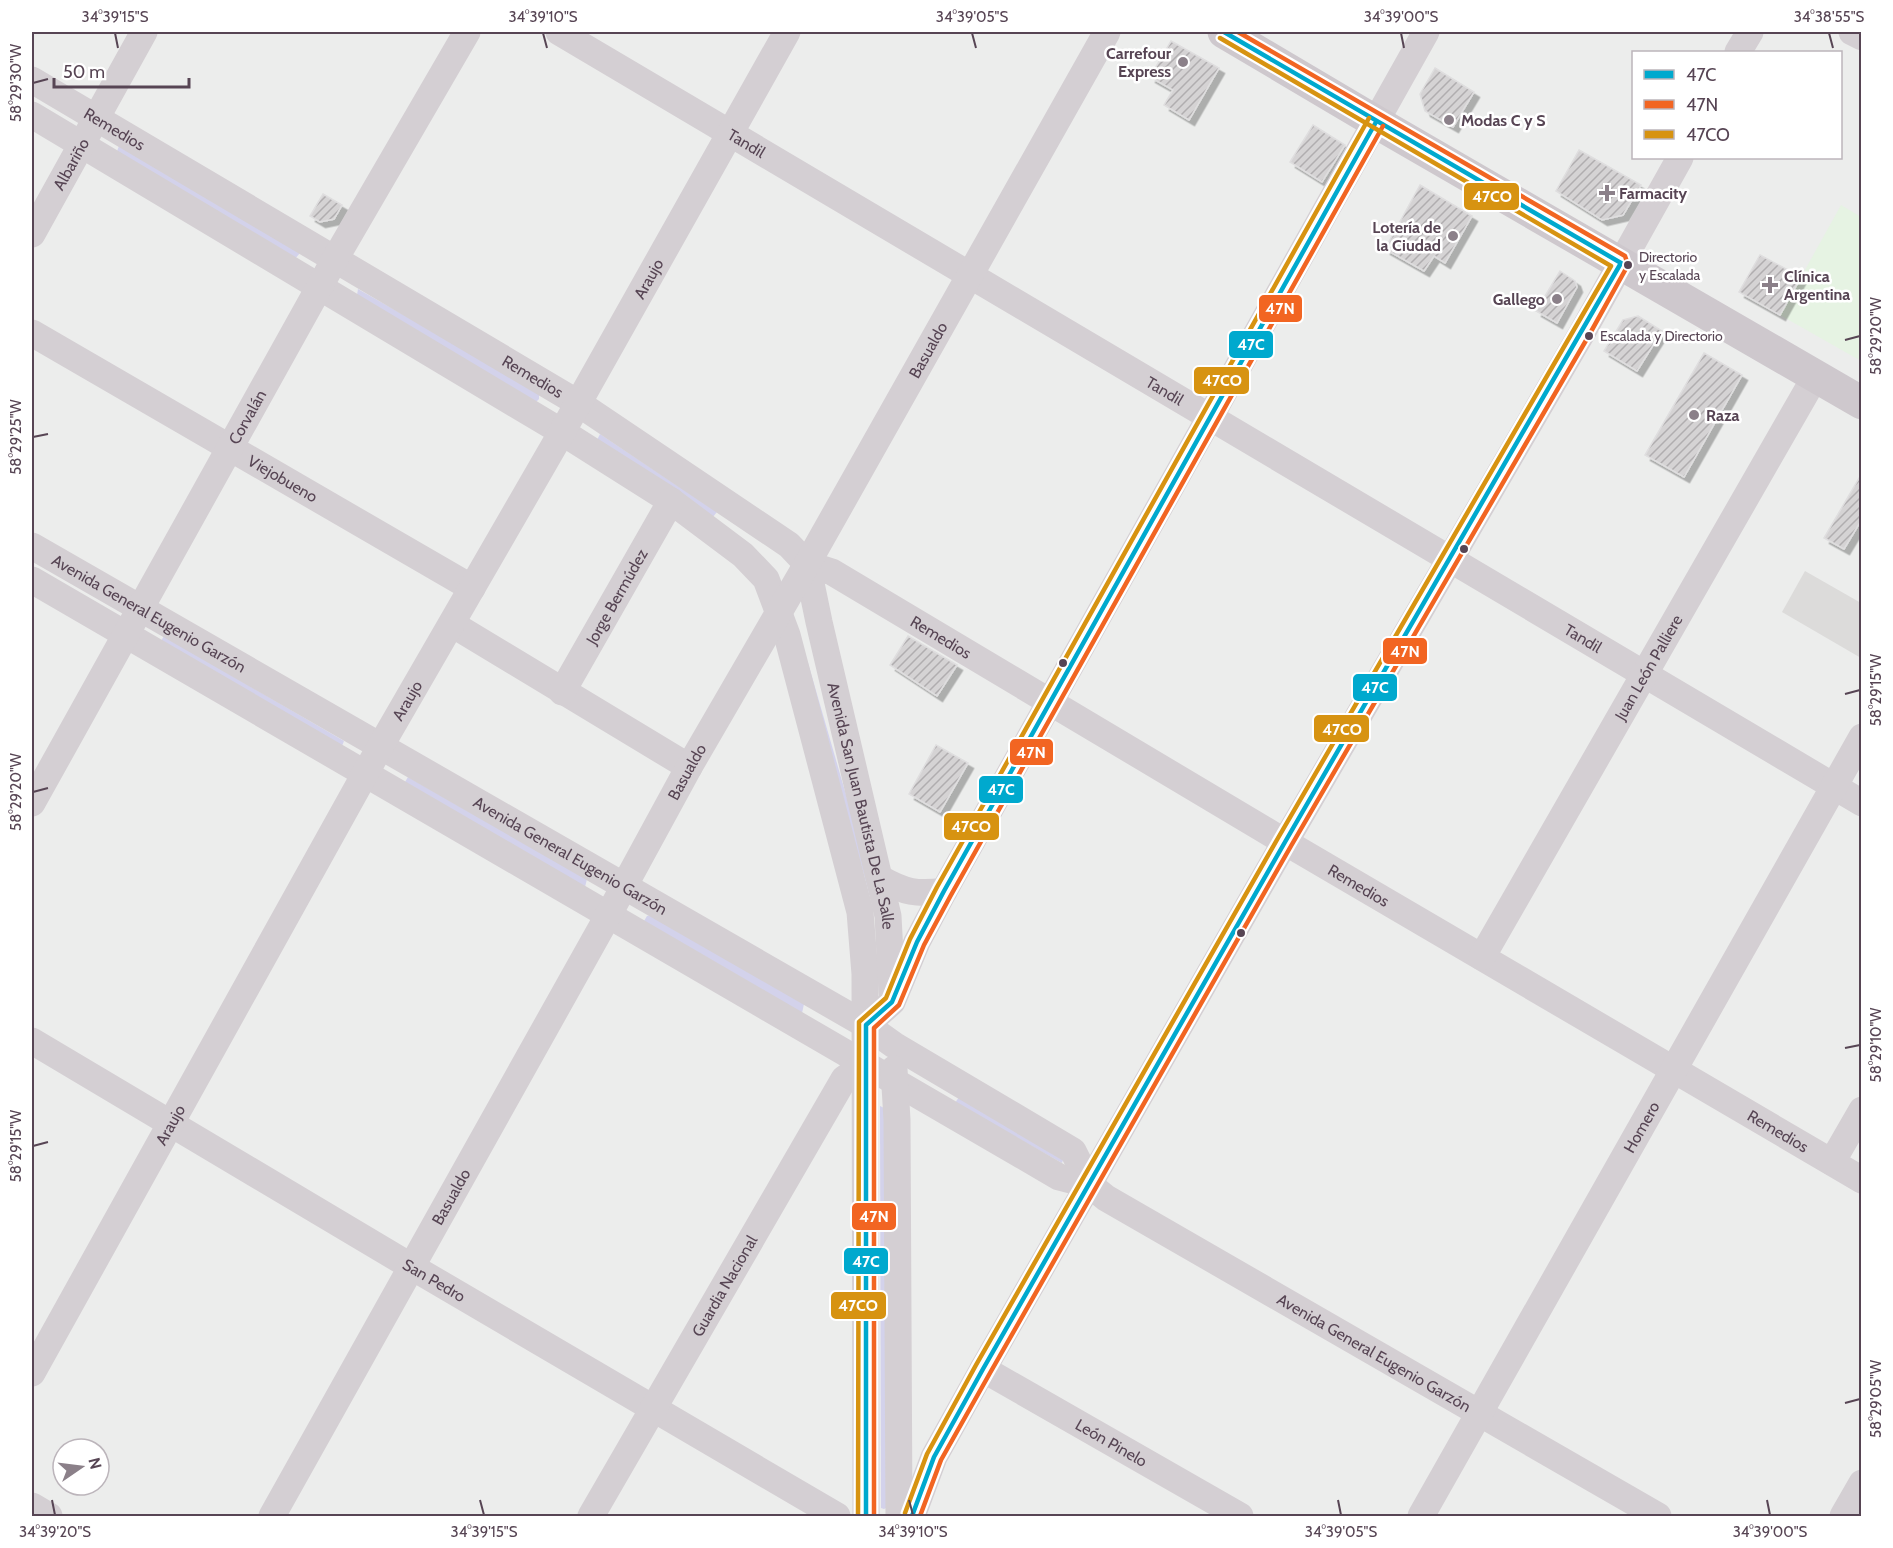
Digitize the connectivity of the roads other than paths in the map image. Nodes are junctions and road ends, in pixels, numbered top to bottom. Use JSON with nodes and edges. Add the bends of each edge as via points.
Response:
{"nodes":[{"id":1,"x":144,"y":32,"type":"edge"},
{"id":2,"x":468,"y":32,"type":"edge"},
{"id":3,"x":560,"y":32,"type":"edge"},
{"id":4,"x":787,"y":32,"type":"edge"},
{"id":5,"x":1107,"y":32,"type":"edge"},
{"id":6,"x":1224,"y":32,"type":"edge"},
{"id":7,"x":1426,"y":32,"type":"edge"},
{"id":8,"x":1750,"y":32,"type":"edge"},
{"id":9,"x":1851,"y":32,"type":"edge"},
{"id":10,"x":1862,"y":37,"type":"edge"},
{"id":11,"x":1739,"y":51,"type":"edge"},
{"id":12,"x":32,"y":80,"type":"edge"},
{"id":13,"x":32,"y":116,"type":"edge"},
{"id":14,"x":96,"y":118,"type":"junction"},
{"id":15,"x":1376,"y":122,"type":"junction"},
{"id":16,"x":730,"y":132,"type":"junction"},
{"id":17,"x":82,"y":145,"type":"junction"},
{"id":18,"x":1679,"y":159,"type":"edge"},
{"id":19,"x":32,"y":234,"type":"edge"},
{"id":20,"x":335,"y":259,"type":"junction"},
{"id":21,"x":1621,"y":263,"type":"junction"},
{"id":22,"x":969,"y":275,"type":"junction"},
{"id":23,"x":321,"y":286,"type":"junction"},
{"id":24,"x":32,"y":333,"type":"edge"},
{"id":25,"x":1815,"y":376,"type":"junction"},
{"id":26,"x":1862,"y":403,"type":"edge"},
{"id":27,"x":578,"y":404,"type":"junction"},
{"id":28,"x":1210,"y":418,"type":"junction"},
{"id":29,"x":562,"y":432,"type":"junction"},
{"id":30,"x":231,"y":447,"type":"junction"},
{"id":31,"x":671,"y":501,"type":"junction"},
{"id":32,"x":32,"y":546,"type":"edge"},
{"id":33,"x":1449,"y":560,"type":"junction"},
{"id":34,"x":807,"y":564,"type":"junction"},
{"id":35,"x":32,"y":580,"type":"edge"},
{"id":36,"x":472,"y":588,"type":"junction"},
{"id":37,"x":139,"y":609,"type":"junction"},
{"id":38,"x":779,"y":612,"type":"junction"},
{"id":39,"x":452,"y":624,"type":"junction"},
{"id":40,"x":126,"y":634,"type":"junction"},
{"id":41,"x":1645,"y":673,"type":"junction"},
{"id":42,"x":562,"y":692,"type":"junction"},
{"id":43,"x":1050,"y":701,"type":"junction"},
{"id":44,"x":1862,"y":737,"type":"edge"},
{"id":45,"x":380,"y":747,"type":"junction"},
{"id":46,"x":689,"y":768,"type":"junction"},
{"id":47,"x":367,"y":774,"type":"junction"},
{"id":48,"x":1834,"y":787,"type":"junction"},
{"id":49,"x":32,"y":803,"type":"edge"},
{"id":50,"x":1862,"y":803,"type":"edge"},
{"id":51,"x":1285,"y":842,"type":"junction"},
{"id":52,"x":880,"y":879,"type":"junction"},
{"id":53,"x":624,"y":888,"type":"junction"},
{"id":54,"x":944,"y":891,"type":"junction"},
{"id":55,"x":609,"y":914,"type":"junction"},
{"id":56,"x":1482,"y":957,"type":"junction"},
{"id":57,"x":892,"y":1002,"type":"junction"},
{"id":58,"x":866,"y":1025,"type":"junction"},
{"id":59,"x":32,"y":1041,"type":"edge"},
{"id":60,"x":894,"y":1045,"type":"junction"},
{"id":61,"x":866,"y":1064,"type":"junction"},
{"id":62,"x":1673,"y":1070,"type":"junction"},
{"id":63,"x":894,"y":1082,"type":"junction"},
{"id":64,"x":1862,"y":1110,"type":"edge"},
{"id":65,"x":172,"y":1124,"type":"junction"},
{"id":66,"x":1832,"y":1162,"type":"junction"},
{"id":67,"x":1862,"y":1180,"type":"edge"},
{"id":68,"x":1090,"y":1185,"type":"junction"},
{"id":69,"x":412,"y":1268,"type":"junction"},
{"id":70,"x":983,"y":1370,"type":"junction"},
{"id":71,"x":32,"y":1373,"type":"edge"},
{"id":72,"x":653,"y":1408,"type":"junction"},
{"id":73,"x":1479,"y":1413,"type":"junction"},
{"id":74,"x":1862,"y":1483,"type":"edge"},
{"id":75,"x":32,"y":1506,"type":"edge"},
{"id":76,"x":49,"y":1516,"type":"edge"},
{"id":77,"x":272,"y":1516,"type":"edge"},
{"id":78,"x":591,"y":1516,"type":"edge"},
{"id":79,"x":837,"y":1516,"type":"edge"},
{"id":80,"x":866,"y":1516,"type":"edge"},
{"id":81,"x":899,"y":1516,"type":"edge"},
{"id":82,"x":912,"y":1516,"type":"edge"},
{"id":83,"x":1240,"y":1516,"type":"edge"},
{"id":84,"x":1421,"y":1516,"type":"edge"},
{"id":85,"x":1658,"y":1516,"type":"edge"},
{"id":86,"x":1843,"y":1516,"type":"edge"}],
"edges":[{"from":1,"to":14,"type":"street","name":"Albariño"},
{"from":2,"to":20,"type":"street","name":"Corvalán"},
{"from":3,"to":16,"type":"street","name":"Tandil"},
{"from":4,"to":16,"type":"street","name":"Araujo"},
{"from":5,"to":22,"type":"street","name":"Basualdo"},
{"from":6,"to":15,"type":"main road"},
{"from":7,"to":15,"type":"street"},
{"from":8,"to":11,"type":"street"},
{"from":9,"to":10,"type":"street"},
{"from":12,"to":14,"type":"street","name":"Remedios"},
{"from":13,"to":17,"type":"street","name":"Remedios"},
{"from":14,"to":17,"type":"street","name":"Albariño"},
{"from":14,"to":20,"type":"street","name":"Remedios"},
{"from":15,"to":21,"type":"main road"},
{"from":15,"to":28,"type":"street"},
{"from":16,"to":22,"type":"street","name":"Tandil"},
{"from":16,"to":27,"type":"street","name":"Araujo"},
{"from":17,"to":19,"type":"street","name":"Albariño"},
{"from":17,"to":23,"type":"street","name":"Remedios"},
{"from":18,"to":21,"type":"street"},
{"from":20,"to":23,"type":"street","name":"Corvalán"},
{"from":20,"to":27,"type":"street","name":"Remedios"},
{"from":21,"to":25,"type":"main road"},
{"from":21,"to":33,"type":"street"},
{"from":22,"to":28,"type":"street","name":"Tandil"},
{"from":22,"to":34,"type":"street","name":"Basualdo"},
{"from":23,"to":29,"type":"street","name":"Remedios"},
{"from":23,"to":30,"type":"street","name":"Corvalán"},
{"from":24,"to":30,"type":"street","name":"Viejobueno"},
{"from":25,"to":26,"type":"main road"},
{"from":25,"to":41,"type":"street","name":"Juan León Palliere"},
{"from":27,"to":29,"type":"street","name":"Araujo"},
{"from":27,"to":34,"type":"street","name":"Remedios","via":[[789,545]]},
{"from":28,"to":33,"type":"street","name":"Tandil"},
{"from":28,"to":43,"type":"street"},
{"from":29,"to":31,"type":"street","name":"Remedios"},
{"from":29,"to":36,"type":"street","name":"Araujo"},
{"from":30,"to":36,"type":"street","name":"Viejobueno"},
{"from":30,"to":37,"type":"street","name":"Corvalán"},
{"from":31,"to":38,"type":"street","name":"Remedios","via":[[743,555],[766,579]]},
{"from":31,"to":42,"type":"street","name":"Jorge Bermúdez"},
{"from":32,"to":37,"type":"street","name":"Avenida General Eugenio Garzón"},
{"from":33,"to":41,"type":"street","name":"Tandil"},
{"from":33,"to":51,"type":"street"},
{"from":34,"to":38,"type":"street","name":"Basualdo"},
{"from":34,"to":43,"type":"street","name":"Remedios","via":[[832,572]]},
{"from":34,"to":52,"type":"street","name":"Avenida San Juan Bautista De La Salle"},
{"from":35,"to":40,"type":"street","name":"Avenida General Eugenio Garzón"},
{"from":36,"to":39,"type":"street","name":"Araujo"},
{"from":37,"to":40,"type":"street","name":"Corvalán"},
{"from":37,"to":45,"type":"street","name":"Avenida General Eugenio Garzón"},
{"from":38,"to":46,"type":"street","name":"Basualdo"},
{"from":38,"to":58,"type":"street","name":"Avenida San Juan Bautista De La Salle","via":[[860,912]]},
{"from":39,"to":42,"type":"street"},
{"from":39,"to":45,"type":"street","name":"Araujo"},
{"from":40,"to":47,"type":"street","name":"Avenida General Eugenio Garzón"},
{"from":40,"to":49,"type":"street","name":"Corvalán"},
{"from":41,"to":48,"type":"street","name":"Tandil"},
{"from":41,"to":56,"type":"street","name":"Juan León Palliere"},
{"from":42,"to":46,"type":"street"},
{"from":43,"to":51,"type":"street","name":"Remedios"},
{"from":43,"to":54,"type":"street"},
{"from":44,"to":48,"type":"street","name":"Homero"},
{"from":45,"to":47,"type":"street","name":"Araujo"},
{"from":45,"to":53,"type":"street","name":"Avenida General Eugenio Garzón"},
{"from":46,"to":53,"type":"street","name":"Basualdo"},
{"from":47,"to":55,"type":"street","name":"Avenida General Eugenio Garzón"},
{"from":47,"to":65,"type":"street","name":"Araujo"},
{"from":48,"to":50,"type":"street","name":"Tandil"},
{"from":48,"to":62,"type":"street","name":"Homero"},
{"from":51,"to":56,"type":"street","name":"Remedios"},
{"from":51,"to":68,"type":"street"},
{"from":52,"to":54,"type":"street","via":[[920,894]]},
{"from":52,"to":57,"type":"street","name":"Avenida San Juan Bautista De La Salle","via":[[891,942]]},
{"from":53,"to":55,"type":"street","name":"Basualdo"},
{"from":53,"to":58,"type":"street","name":"Avenida General Eugenio Garzón"},
{"from":54,"to":57,"type":"street"},
{"from":55,"to":61,"type":"street","name":"Avenida General Eugenio Garzón"},
{"from":55,"to":69,"type":"street","name":"Basualdo"},
{"from":56,"to":62,"type":"street","name":"Remedios"},
{"from":57,"to":58,"type":"street"},
{"from":57,"to":60,"type":"street","name":"Avenida San Juan Bautista De La Salle"},
{"from":58,"to":60,"type":"street","name":"Avenida General Eugenio Garzón"},
{"from":58,"to":61,"type":"street","name":"Avenida San Juan Bautista De La Salle"},
{"from":59,"to":65,"type":"street","name":"San Pedro"},
{"from":60,"to":63,"type":"street","name":"Avenida San Juan Bautista De La Salle"},
{"from":60,"to":68,"type":"street","name":"Avenida General Eugenio Garzón","via":[[1073,1151]]},
{"from":61,"to":63,"type":"street","name":"Avenida General Eugenio Garzón"},
{"from":61,"to":72,"type":"street","name":"Guardia Nacional","via":[[844,1079]]},
{"from":61,"to":80,"type":"street","name":"Avenida San Juan Bautista De La Salle"},
{"from":62,"to":66,"type":"street","name":"Remedios"},
{"from":62,"to":73,"type":"street","name":"Homero"},
{"from":63,"to":68,"type":"street","name":"Avenida General Eugenio Garzón","via":[[1059,1177]]},
{"from":63,"to":81,"type":"street","name":"Avenida San Juan Bautista De La Salle"},
{"from":64,"to":66,"type":"street"},
{"from":65,"to":69,"type":"street","name":"San Pedro"},
{"from":65,"to":71,"type":"street","name":"Araujo"},
{"from":66,"to":67,"type":"street","name":"Remedios"},
{"from":68,"to":70,"type":"street"},
{"from":68,"to":73,"type":"street","name":"Avenida General Eugenio Garzón","via":[[1106,1198]]},
{"from":69,"to":72,"type":"street","name":"San Pedro"},
{"from":69,"to":77,"type":"street","name":"Basualdo"},
{"from":70,"to":82,"type":"street","via":[[934,1457]]},
{"from":70,"to":83,"type":"street","name":"León Pinelo"},
{"from":72,"to":78,"type":"street","name":"Guardia Nacional"},
{"from":72,"to":79,"type":"street","name":"San Pedro"},
{"from":73,"to":84,"type":"street","name":"Homero"},
{"from":73,"to":85,"type":"street","name":"Avenida General Eugenio Garzón"},
{"from":74,"to":86,"type":"street"},
{"from":75,"to":76,"type":"street"}]}
